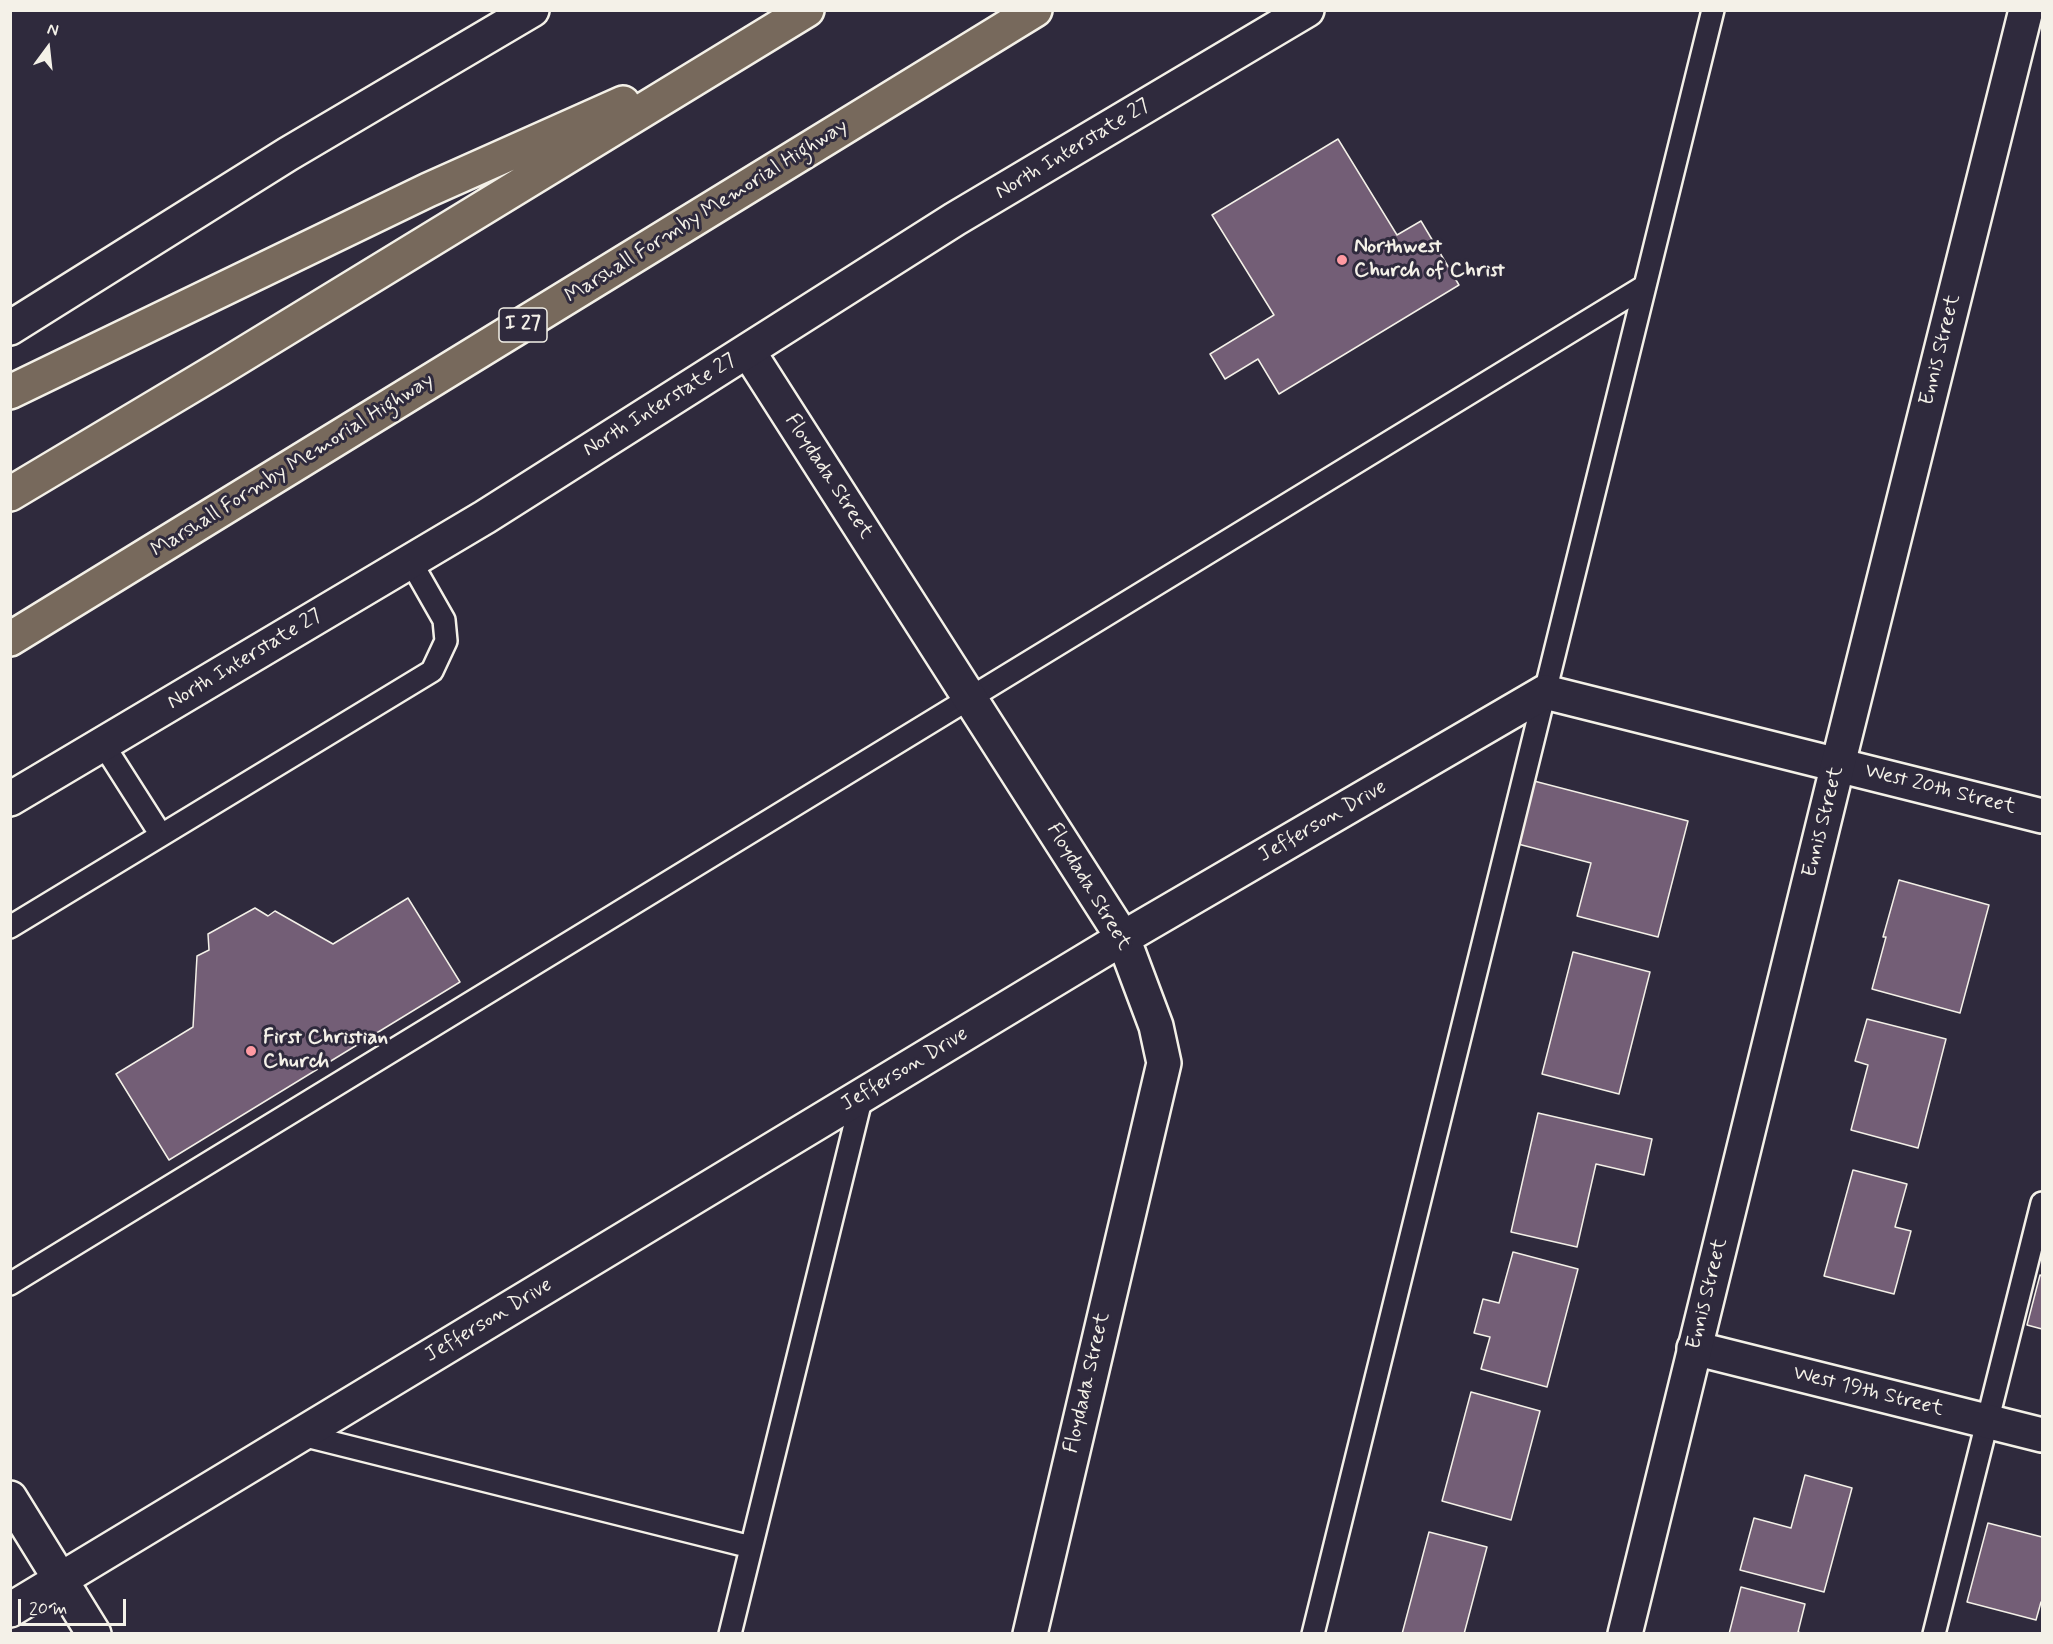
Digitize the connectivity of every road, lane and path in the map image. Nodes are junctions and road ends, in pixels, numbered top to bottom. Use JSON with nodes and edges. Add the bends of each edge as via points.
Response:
{"nodes":[{"id":1,"x":532,"y":10,"type":"edge"},
{"id":2,"x":807,"y":10,"type":"edge"},
{"id":3,"x":1035,"y":10,"type":"edge"},
{"id":4,"x":1307,"y":10,"type":"edge"},
{"id":5,"x":1713,"y":10,"type":"edge"},
{"id":6,"x":2026,"y":10,"type":"edge"},
{"id":7,"x":743,"y":50,"type":"junction"},
{"id":8,"x":1645,"y":286,"type":"junction"},
{"id":9,"x":10,"y":328,"type":"edge"},
{"id":10,"x":748,"y":351,"type":"junction"},
{"id":11,"x":10,"y":392,"type":"edge"},
{"id":12,"x":10,"y":494,"type":"edge"},
{"id":13,"x":411,"y":562,"type":"junction"},
{"id":14,"x":10,"y":639,"type":"edge"},
{"id":15,"x":1545,"y":692,"type":"junction"},
{"id":16,"x":970,"y":699,"type":"junction"},
{"id":17,"x":103,"y":744,"type":"junction"},
{"id":18,"x":1838,"y":764,"type":"junction"},
{"id":19,"x":10,"y":799,"type":"edge"},
{"id":20,"x":2043,"y":816,"type":"edge"},
{"id":21,"x":161,"y":835,"type":"junction"},
{"id":22,"x":10,"y":927,"type":"edge"},
{"id":23,"x":1123,"y":938,"type":"junction"},
{"id":24,"x":862,"y":1096,"type":"junction"},
{"id":25,"x":2043,"y":1203,"type":"edge"},
{"id":26,"x":10,"y":1284,"type":"edge"},
{"id":27,"x":1694,"y":1348,"type":"junction"},
{"id":28,"x":1988,"y":1421,"type":"junction"},
{"id":29,"x":302,"y":1435,"type":"junction"},
{"id":30,"x":2043,"y":1435,"type":"edge"},
{"id":31,"x":10,"y":1498,"type":"edge"},
{"id":32,"x":751,"y":1547,"type":"junction"},
{"id":33,"x":61,"y":1581,"type":"junction"},
{"id":34,"x":10,"y":1610,"type":"edge"},
{"id":35,"x":94,"y":1634,"type":"edge"},
{"id":36,"x":730,"y":1634,"type":"edge"},
{"id":37,"x":1030,"y":1634,"type":"edge"},
{"id":38,"x":1313,"y":1634,"type":"edge"},
{"id":39,"x":1625,"y":1634,"type":"edge"},
{"id":40,"x":1934,"y":1634,"type":"edge"}],
"edges":[{"from":1,"to":9,"type":"street","via":[[288,154]]},
{"from":2,"to":7,"type":"highway"},
{"from":3,"to":14,"type":"highway","name":"Marshall Formby Memorial Highway","number":"I 27"},
{"from":4,"to":10,"type":"street","name":"North Interstate 27","via":[[955,219]]},
{"from":5,"to":8,"type":"lane"},
{"from":6,"to":18,"type":"street","name":"Ennis Street"},
{"from":7,"to":11,"type":"highway","via":[[438,186]]},
{"from":7,"to":12,"type":"highway"},
{"from":8,"to":15,"type":"lane"},
{"from":8,"to":16,"type":"lane"},
{"from":10,"to":13,"type":"street","name":"North Interstate 27"},
{"from":10,"to":16,"type":"street","name":"Floydada Street"},
{"from":13,"to":17,"type":"street","name":"North Interstate 27"},
{"from":13,"to":21,"type":"lane","via":[[444,620],[446,641],[432,671]]},
{"from":15,"to":18,"type":"street"},
{"from":15,"to":23,"type":"street","name":"Jefferson Drive"},
{"from":15,"to":38,"type":"lane"},
{"from":16,"to":23,"type":"street","name":"Floydada Street"},
{"from":16,"to":26,"type":"lane"},
{"from":17,"to":19,"type":"street","name":"North Interstate 27"},
{"from":17,"to":21,"type":"lane"},
{"from":18,"to":20,"type":"street","name":"West 20th Street"},
{"from":18,"to":27,"type":"street","name":"Ennis Street"},
{"from":21,"to":22,"type":"lane"},
{"from":23,"to":24,"type":"street","name":"Jefferson Drive"},
{"from":23,"to":37,"type":"street","name":"Floydada Street","via":[[1156,1026],[1164,1063]]},
{"from":24,"to":29,"type":"street","name":"Jefferson Drive"},
{"from":24,"to":32,"type":"lane"},
{"from":25,"to":28,"type":"lane"},
{"from":27,"to":28,"type":"street","name":"West 19th Street"},
{"from":27,"to":39,"type":"street","name":"Ennis Street"},
{"from":28,"to":30,"type":"street","name":"West 19th Street"},
{"from":28,"to":40,"type":"lane"},
{"from":29,"to":32,"type":"lane"},
{"from":29,"to":33,"type":"street","name":"Jefferson Drive"},
{"from":31,"to":33,"type":"street"},
{"from":32,"to":36,"type":"lane"},
{"from":33,"to":34,"type":"street","name":"Jefferson Drive"},
{"from":33,"to":35,"type":"street"}]}
